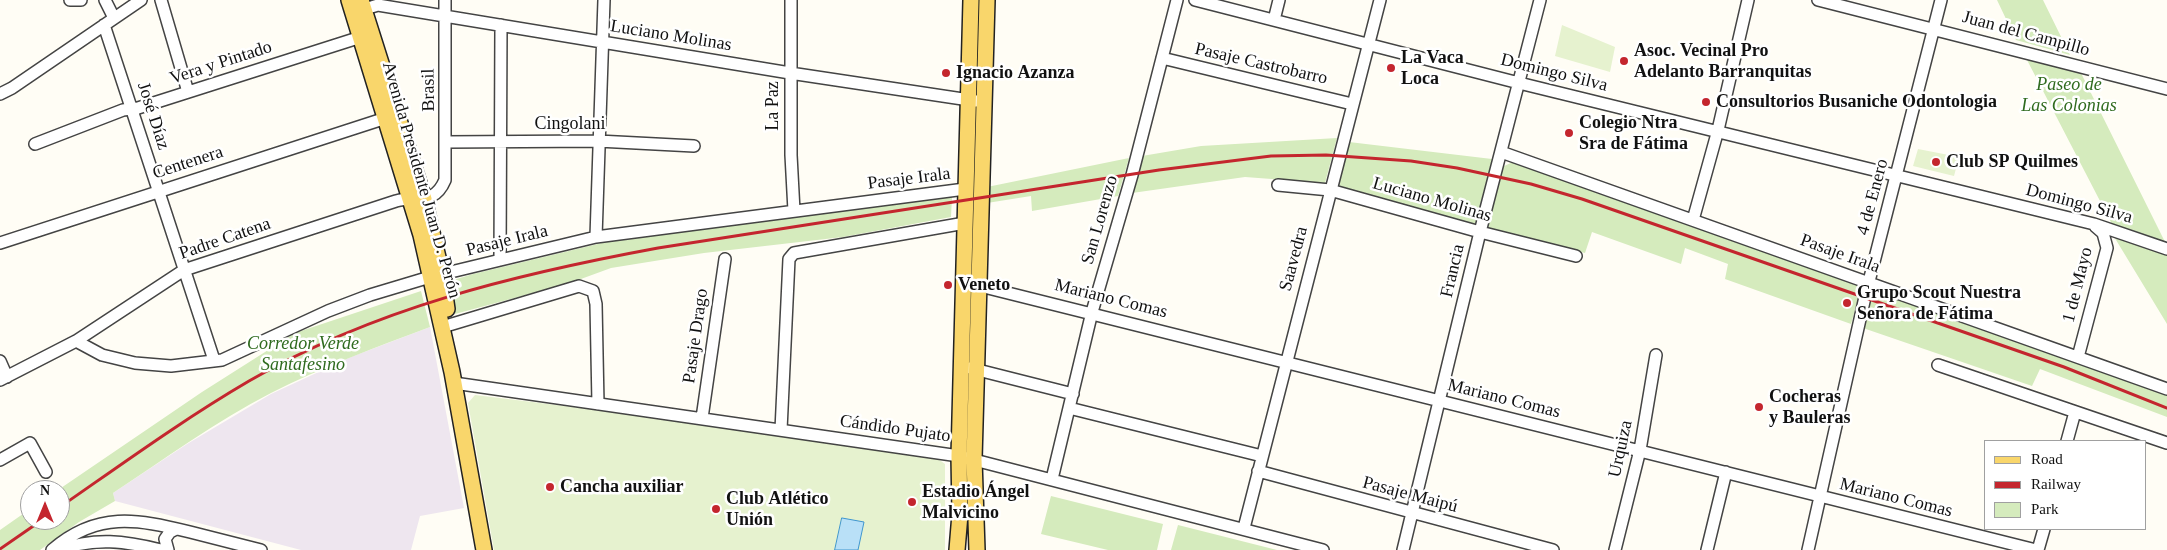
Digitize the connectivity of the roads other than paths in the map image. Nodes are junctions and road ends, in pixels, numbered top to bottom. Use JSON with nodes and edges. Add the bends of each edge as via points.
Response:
{"nodes":[{"id":1,"x":70,"y":0,"type":"edge"},
{"id":2,"x":80,"y":0,"type":"edge"},
{"id":3,"x":105,"y":0,"type":"edge"},
{"id":4,"x":142,"y":0,"type":"edge"},
{"id":5,"x":161,"y":0,"type":"edge"},
{"id":6,"x":446,"y":0,"type":"edge"},
{"id":7,"x":604,"y":0,"type":"edge"},
{"id":8,"x":791,"y":0,"type":"edge"},
{"id":9,"x":971,"y":0,"type":"edge"},
{"id":10,"x":987,"y":0,"type":"edge"},
{"id":11,"x":1177,"y":0,"type":"edge"},
{"id":12,"x":1194,"y":0,"type":"edge"},
{"id":13,"x":1279,"y":0,"type":"edge"},
{"id":14,"x":1380,"y":0,"type":"edge"},
{"id":15,"x":1540,"y":0,"type":"edge"},
{"id":16,"x":1748,"y":0,"type":"edge"},
{"id":17,"x":1818,"y":0,"type":"edge"},
{"id":18,"x":1941,"y":0,"type":"edge"},
{"id":19,"x":357,"y":5,"type":"edge"},
{"id":20,"x":446,"y":16,"type":"junction"},
{"id":21,"x":1274,"y":20,"type":"junction"},
{"id":22,"x":109,"y":22,"type":"junction"},
{"id":23,"x":501,"y":25,"type":"junction"},
{"id":24,"x":1934,"y":28,"type":"junction"},
{"id":25,"x":362,"y":37,"type":"junction"},
{"id":26,"x":604,"y":43,"type":"junction"},
{"id":27,"x":1368,"y":44,"type":"junction"},
{"id":28,"x":1162,"y":58,"type":"junction"},
{"id":29,"x":790,"y":73,"type":"junction"},
{"id":30,"x":1519,"y":83,"type":"junction"},
{"id":31,"x":2167,"y":89,"type":"edge"},
{"id":32,"x":188,"y":92,"type":"junction"},
{"id":33,"x":0,"y":94,"type":"edge"},
{"id":34,"x":968,"y":100,"type":"junction"},
{"id":35,"x":985,"y":102,"type":"junction"},
{"id":36,"x":1352,"y":104,"type":"junction"},
{"id":37,"x":132,"y":109,"type":"junction"},
{"id":38,"x":386,"y":118,"type":"junction"},
{"id":39,"x":1718,"y":130,"type":"junction"},
{"id":40,"x":598,"y":141,"type":"junction"},
{"id":41,"x":447,"y":142,"type":"junction"},
{"id":42,"x":499,"y":142,"type":"junction"},
{"id":43,"x":35,"y":144,"type":"dead end"},
{"id":44,"x":694,"y":146,"type":"dead end"},
{"id":45,"x":1500,"y":152,"type":"junction"},
{"id":46,"x":1897,"y":175,"type":"junction"},
{"id":47,"x":1278,"y":185,"type":"dead end"},
{"id":48,"x":965,"y":189,"type":"junction"},
{"id":49,"x":1330,"y":190,"type":"junction"},
{"id":50,"x":159,"y":191,"type":"junction"},
{"id":51,"x":418,"y":198,"type":"junction"},
{"id":52,"x":794,"y":211,"type":"junction"},
{"id":53,"x":1693,"y":220,"type":"junction"},
{"id":54,"x":965,"y":223,"type":"junction"},
{"id":55,"x":2094,"y":224,"type":"junction"},
{"id":56,"x":1480,"y":232,"type":"junction"},
{"id":57,"x":596,"y":237,"type":"junction"},
{"id":58,"x":0,"y":243,"type":"edge"},
{"id":59,"x":2167,"y":249,"type":"edge"},
{"id":60,"x":1576,"y":256,"type":"dead end"},
{"id":61,"x":725,"y":259,"type":"dead end"},
{"id":62,"x":500,"y":260,"type":"junction"},
{"id":63,"x":184,"y":270,"type":"junction"},
{"id":64,"x":436,"y":276,"type":"junction"},
{"id":65,"x":963,"y":283,"type":"junction"},
{"id":66,"x":1869,"y":283,"type":"junction"},
{"id":67,"x":980,"y":284,"type":"junction"},
{"id":68,"x":1092,"y":312,"type":"junction"},
{"id":69,"x":448,"y":325,"type":"junction"},
{"id":70,"x":76,"y":341,"type":"junction"},
{"id":71,"x":1656,"y":355,"type":"dead end"},
{"id":72,"x":2078,"y":357,"type":"junction"},
{"id":73,"x":0,"y":360,"type":"edge"},
{"id":74,"x":214,"y":360,"type":"junction"},
{"id":75,"x":1285,"y":362,"type":"junction"},
{"id":76,"x":1938,"y":365,"type":"dead end"},
{"id":77,"x":961,"y":367,"type":"junction"},
{"id":78,"x":977,"y":369,"type":"junction"},
{"id":79,"x":453,"y":378,"type":"junction"},
{"id":80,"x":3,"y":379,"type":"edge"},
{"id":81,"x":2167,"y":389,"type":"edge"},
{"id":82,"x":1073,"y":394,"type":"junction"},
{"id":83,"x":1440,"y":401,"type":"junction"},
{"id":84,"x":598,"y":404,"type":"junction"},
{"id":85,"x":1069,"y":408,"type":"junction"},
{"id":86,"x":2075,"y":412,"type":"junction"},
{"id":87,"x":702,"y":418,"type":"junction"},
{"id":88,"x":781,"y":430,"type":"junction"},
{"id":89,"x":2067,"y":440,"type":"edge"},
{"id":90,"x":2167,"y":444,"type":"edge"},
{"id":91,"x":1640,"y":450,"type":"junction"},
{"id":92,"x":959,"y":456,"type":"junction"},
{"id":93,"x":1262,"y":456,"type":"junction"},
{"id":94,"x":0,"y":460,"type":"edge"},
{"id":95,"x":974,"y":460,"type":"junction"},
{"id":96,"x":1258,"y":471,"type":"junction"},
{"id":97,"x":46,"y":472,"type":"dead end"},
{"id":98,"x":1726,"y":472,"type":"junction"},
{"id":99,"x":1052,"y":479,"type":"junction"},
{"id":100,"x":1820,"y":497,"type":"junction"},
{"id":101,"x":1412,"y":514,"type":"junction"},
{"id":102,"x":1244,"y":528,"type":"junction"},
{"id":103,"x":176,"y":529,"type":"junction"},
{"id":104,"x":2044,"y":530,"type":"edge"},
{"id":105,"x":101,"y":545,"type":"edge"},
{"id":106,"x":52,"y":550,"type":"edge"},
{"id":107,"x":59,"y":550,"type":"edge"},
{"id":108,"x":161,"y":550,"type":"edge"},
{"id":109,"x":168,"y":550,"type":"edge"},
{"id":110,"x":262,"y":550,"type":"edge"},
{"id":111,"x":484,"y":550,"type":"edge"},
{"id":112,"x":957,"y":550,"type":"edge"},
{"id":113,"x":977,"y":550,"type":"edge"},
{"id":114,"x":1323,"y":550,"type":"edge"},
{"id":115,"x":1403,"y":550,"type":"edge"},
{"id":116,"x":1553,"y":550,"type":"edge"},
{"id":117,"x":1615,"y":550,"type":"edge"},
{"id":118,"x":1707,"y":550,"type":"edge"},
{"id":119,"x":1808,"y":550,"type":"edge"},
{"id":120,"x":2037,"y":550,"type":"edge"}],
"edges":[{"from":1,"to":2,"type":"street"},
{"from":3,"to":22,"type":"street","name":"José Díaz"},
{"from":4,"to":22,"type":"street"},
{"from":5,"to":32,"type":"street"},
{"from":6,"to":20,"type":"street","name":"Brasil"},
{"from":7,"to":26,"type":"street"},
{"from":8,"to":29,"type":"street","name":"La Paz"},
{"from":9,"to":34,"type":"main road"},
{"from":10,"to":35,"type":"main road"},
{"from":11,"to":28,"type":"street","name":"San Lorenzo"},
{"from":12,"to":21,"type":"street","name":"Domingo Silva"},
{"from":13,"to":21,"type":"street"},
{"from":14,"to":27,"type":"street","name":"Saavedra"},
{"from":15,"to":30,"type":"street","name":"Francia"},
{"from":16,"to":39,"type":"street"},
{"from":17,"to":24,"type":"street","name":"Juan del Campillo"},
{"from":18,"to":24,"type":"street","name":"4 de Enero"},
{"from":19,"to":20,"type":"street","name":"Luciano Molinas"},
{"from":19,"to":25,"type":"main road","name":"Avenida Presidente Juan D. Perón"},
{"from":19,"to":51,"type":"main road","name":"Avenida Presidente Juan D. Perón"},
{"from":20,"to":23,"type":"street","name":"Luciano Molinas"},
{"from":20,"to":41,"type":"street","name":"Brasil"},
{"from":21,"to":27,"type":"street","name":"Domingo Silva"},
{"from":22,"to":33,"type":"street"},
{"from":22,"to":37,"type":"street","name":"José Díaz"},
{"from":23,"to":26,"type":"street","name":"Luciano Molinas"},
{"from":23,"to":42,"type":"street"},
{"from":24,"to":31,"type":"street","name":"Juan del Campillo"},
{"from":24,"to":46,"type":"street","name":"4 de Enero"},
{"from":25,"to":32,"type":"street","name":"Vera y Pintado"},
{"from":25,"to":38,"type":"main road","name":"Avenida Presidente Juan D. Perón"},
{"from":26,"to":29,"type":"street","name":"Luciano Molinas"},
{"from":26,"to":40,"type":"street"},
{"from":27,"to":30,"type":"street","name":"Domingo Silva"},
{"from":27,"to":36,"type":"street","name":"Saavedra"},
{"from":28,"to":36,"type":"street","name":"Pasaje Castrobarro"},
{"from":28,"to":68,"type":"street","name":"San Lorenzo"},
{"from":29,"to":34,"type":"street","name":"Luciano Molinas"},
{"from":29,"to":52,"type":"street","name":"La Paz"},
{"from":30,"to":39,"type":"street","name":"Domingo Silva"},
{"from":30,"to":45,"type":"street","name":"Francia"},
{"from":32,"to":37,"type":"street","name":"Vera y Pintado"},
{"from":34,"to":35,"type":"street","name":"Luciano Molinas"},
{"from":34,"to":48,"type":"main road"},
{"from":35,"to":67,"type":"main road"},
{"from":36,"to":49,"type":"street","name":"Saavedra"},
{"from":37,"to":43,"type":"street","name":"Vera y Pintado"},
{"from":37,"to":50,"type":"street","name":"José Díaz"},
{"from":38,"to":50,"type":"street","name":"Centenera"},
{"from":38,"to":51,"type":"main road","name":"Avenida Presidente Juan D. Perón"},
{"from":39,"to":46,"type":"street","name":"Domingo Silva"},
{"from":39,"to":53,"type":"street"},
{"from":40,"to":42,"type":"street","name":"Cingolani"},
{"from":40,"to":44,"type":"street","name":"Cingolani"},
{"from":40,"to":57,"type":"street"},
{"from":41,"to":42,"type":"street","name":"Cingolani"},
{"from":41,"to":51,"type":"street","name":"Brasil","via":[[445,180],[435,195]]},
{"from":42,"to":62,"type":"street"},
{"from":45,"to":53,"type":"street","name":"Pasaje Irala"},
{"from":45,"to":56,"type":"street","name":"Francia"},
{"from":46,"to":55,"type":"street","name":"Domingo Silva"},
{"from":46,"to":66,"type":"street","name":"4 de Enero"},
{"from":47,"to":49,"type":"street","name":"Luciano Molinas"},
{"from":48,"to":52,"type":"street","name":"Pasaje Irala"},
{"from":48,"to":54,"type":"main road"},
{"from":49,"to":56,"type":"street","name":"Luciano Molinas"},
{"from":49,"to":75,"type":"street","name":"Saavedra"},
{"from":50,"to":58,"type":"street","name":"Centenera"},
{"from":50,"to":63,"type":"street","name":"José Díaz"},
{"from":51,"to":63,"type":"street","name":"Padre Catena"},
{"from":51,"to":64,"type":"main road","name":"Avenida Presidente Juan D. Perón"},
{"from":52,"to":57,"type":"street","name":"Pasaje Irala"},
{"from":53,"to":66,"type":"street","name":"Pasaje Irala"},
{"from":54,"to":65,"type":"main road"},
{"from":54,"to":88,"type":"street","via":[[794,253],[789,259]]},
{"from":55,"to":59,"type":"street","name":"Domingo Silva"},
{"from":55,"to":72,"type":"street","name":"1 de Mayo","via":[[2103,233],[2107,248]]},
{"from":56,"to":60,"type":"street","name":"Luciano Molinas"},
{"from":56,"to":83,"type":"street","name":"Francia"},
{"from":57,"to":62,"type":"street","name":"Pasaje Irala"},
{"from":61,"to":87,"type":"street","name":"Pasaje Drago"},
{"from":62,"to":64,"type":"street","name":"Pasaje Irala"},
{"from":63,"to":70,"type":"street","name":"Padre Catena"},
{"from":63,"to":74,"type":"street","name":"José Díaz"},
{"from":64,"to":69,"type":"main road","name":"Avenida Presidente Juan D. Perón"},
{"from":64,"to":74,"type":"street","name":"Pasaje Irala","via":[[354,301],[230,358]]},
{"from":64,"to":79,"type":"main road","name":"Avenida Presidente Juan D. Perón"},
{"from":65,"to":67,"type":"street","name":"Mariano Comas"},
{"from":65,"to":77,"type":"main road"},
{"from":66,"to":72,"type":"street","name":"Pasaje Irala"},
{"from":66,"to":100,"type":"street","name":"4 de Enero"},
{"from":67,"to":68,"type":"street","name":"Mariano Comas"},
{"from":67,"to":78,"type":"main road"},
{"from":68,"to":75,"type":"street","name":"Mariano Comas"},
{"from":68,"to":82,"type":"street","name":"San Lorenzo"},
{"from":69,"to":79,"type":"main road","name":"Avenida Presidente Juan D. Perón"},
{"from":69,"to":84,"type":"street","via":[[579,286],[593,292]]},
{"from":70,"to":74,"type":"street","name":"Pasaje Irala","via":[[102,355],[135,363],[171,366]]},
{"from":70,"to":80,"type":"street","name":"Padre Catena"},
{"from":71,"to":91,"type":"street","name":"Urquiza"},
{"from":72,"to":81,"type":"street","name":"Pasaje Irala"},
{"from":73,"to":80,"type":"street"},
{"from":75,"to":83,"type":"street","name":"Mariano Comas"},
{"from":75,"to":93,"type":"street","name":"Saavedra"},
{"from":76,"to":86,"type":"street"},
{"from":77,"to":78,"type":"street"},
{"from":77,"to":92,"type":"main road"},
{"from":78,"to":82,"type":"street"},
{"from":78,"to":95,"type":"main road"},
{"from":79,"to":84,"type":"street","name":"Cándido Pujato"},
{"from":79,"to":111,"type":"main road","name":"Avenida Presidente Juan D. Perón"},
{"from":82,"to":85,"type":"street","name":"San Lorenzo"},
{"from":83,"to":91,"type":"street","name":"Mariano Comas"},
{"from":83,"to":101,"type":"street","name":"Francia"},
{"from":84,"to":87,"type":"street","name":"Cándido Pujato"},
{"from":85,"to":93,"type":"street"},
{"from":85,"to":99,"type":"street","name":"San Lorenzo"},
{"from":86,"to":89,"type":"street"},
{"from":86,"to":90,"type":"street"},
{"from":87,"to":88,"type":"street","name":"Cándido Pujato"},
{"from":88,"to":92,"type":"street","name":"Cándido Pujato"},
{"from":91,"to":98,"type":"street","name":"Mariano Comas"},
{"from":91,"to":117,"type":"street","name":"Urquiza"},
{"from":92,"to":95,"type":"street","name":"Cándido Pujato"},
{"from":92,"to":112,"type":"main road"},
{"from":93,"to":96,"type":"street","name":"Saavedra"},
{"from":94,"to":97,"type":"street","via":[[30,443]]},
{"from":95,"to":99,"type":"street","name":"Cándido Pujato"},
{"from":95,"to":113,"type":"main road"},
{"from":96,"to":101,"type":"street","name":"Pasaje Maipú"},
{"from":96,"to":102,"type":"street","name":"Saavedra"},
{"from":98,"to":100,"type":"street","name":"Mariano Comas"},
{"from":98,"to":118,"type":"street"},
{"from":99,"to":102,"type":"street","name":"Cándido Pujato"},
{"from":100,"to":119,"type":"street","name":"4 de Enero"},
{"from":100,"to":120,"type":"street","name":"Mariano Comas"},
{"from":101,"to":115,"type":"street","name":"Francia"},
{"from":101,"to":116,"type":"street","name":"Pasaje Maipú"},
{"from":102,"to":114,"type":"street","name":"Cándido Pujato"},
{"from":103,"to":106,"type":"street","via":[[123,520],[100,523],[77,532]]},
{"from":103,"to":109,"type":"street","via":[[165,539]]},
{"from":103,"to":110,"type":"street"},
{"from":104,"to":120,"type":"street"},
{"from":105,"to":107,"type":"street","via":[[76,544]]},
{"from":105,"to":108,"type":"street","via":[[125,541]]}]}
